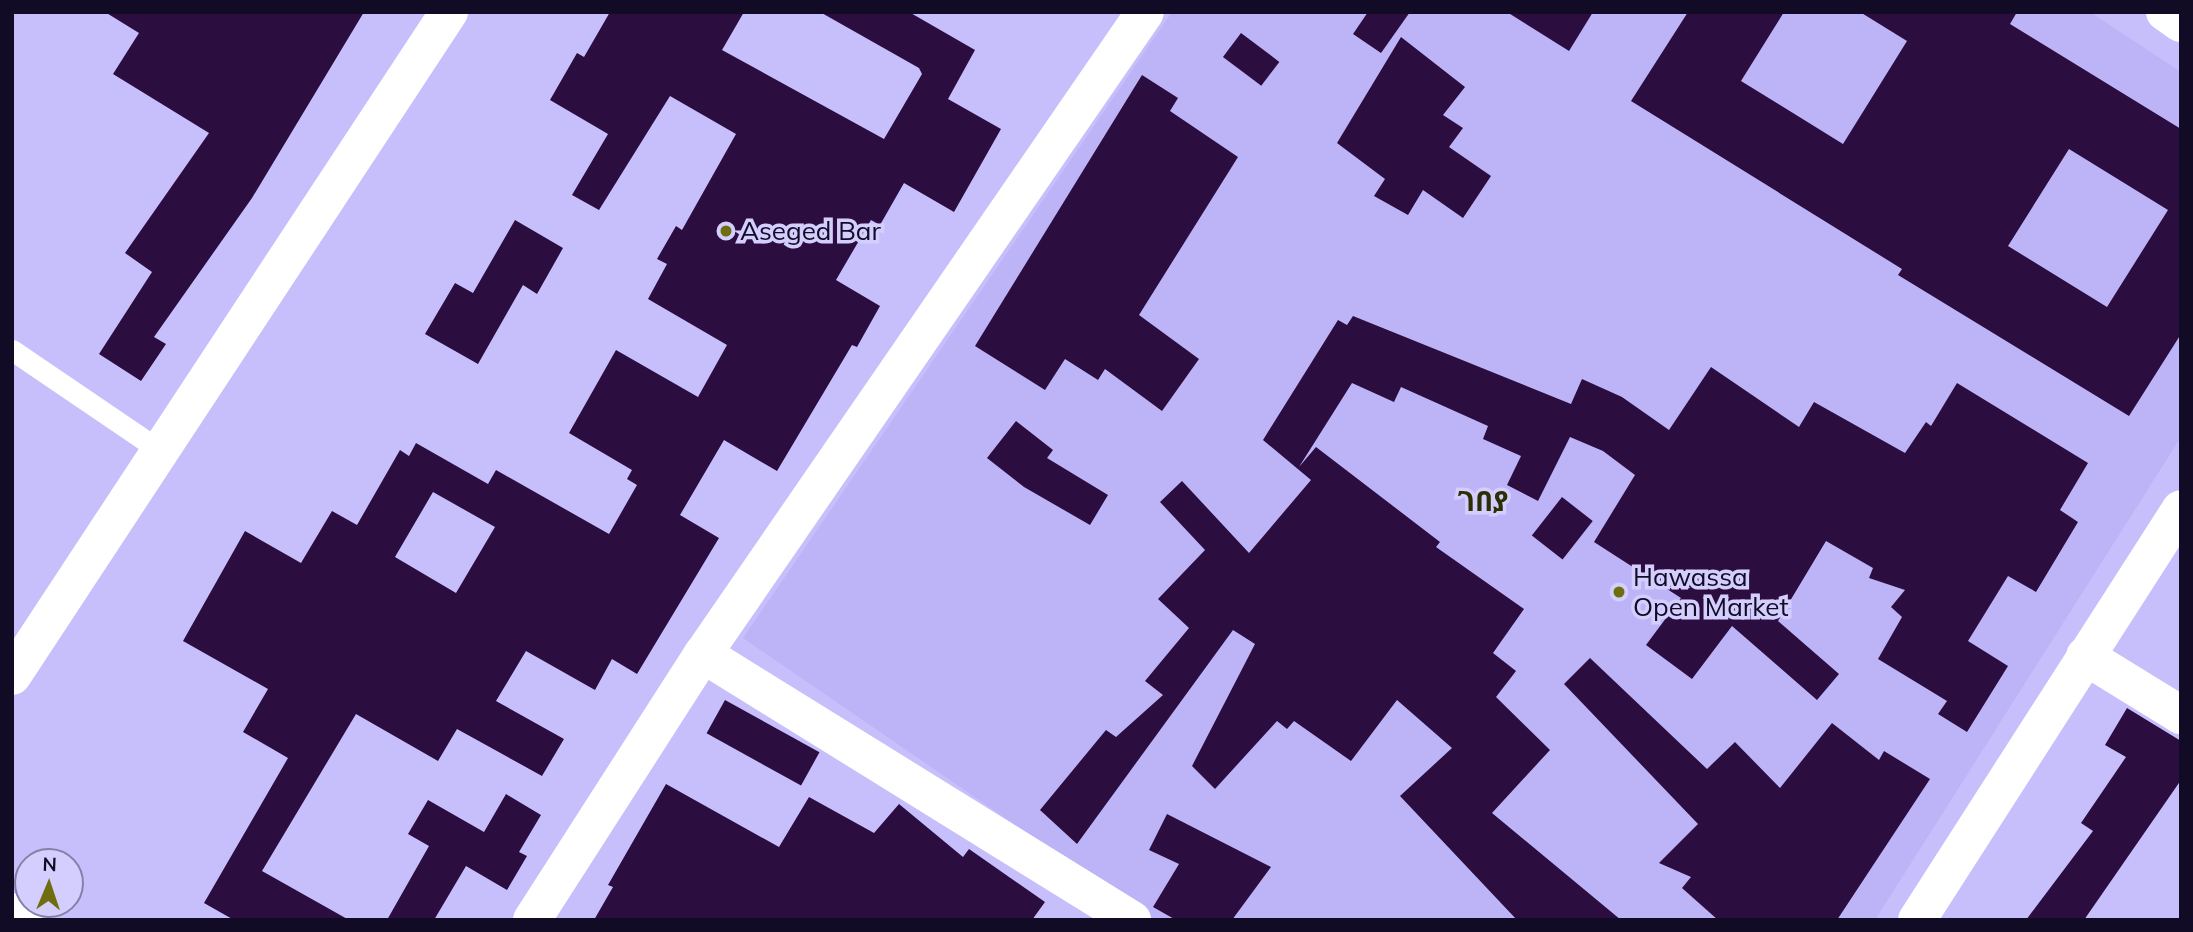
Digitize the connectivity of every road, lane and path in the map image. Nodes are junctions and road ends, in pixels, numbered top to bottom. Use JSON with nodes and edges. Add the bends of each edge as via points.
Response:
{"nodes":[{"id":1,"x":449,"y":12,"type":"edge"},
{"id":2,"x":1146,"y":12,"type":"edge"},
{"id":3,"x":2165,"y":12,"type":"edge"},
{"id":4,"x":2181,"y":23,"type":"edge"},
{"id":5,"x":12,"y":350,"type":"edge"},
{"id":6,"x":159,"y":450,"type":"junction"},
{"id":7,"x":2181,"y":509,"type":"edge"},
{"id":8,"x":703,"y":654,"type":"junction"},
{"id":9,"x":2085,"y":656,"type":"junction"},
{"id":10,"x":12,"y":677,"type":"edge"},
{"id":11,"x":2181,"y":715,"type":"edge"},
{"id":12,"x":12,"y":912,"type":"edge"},
{"id":13,"x":24,"y":920,"type":"edge"},
{"id":14,"x":532,"y":920,"type":"edge"},
{"id":15,"x":1132,"y":920,"type":"edge"},
{"id":16,"x":1917,"y":920,"type":"edge"}],
"edges":[{"from":1,"to":6,"type":"street"},
{"from":2,"to":8,"type":"street"},
{"from":3,"to":4,"type":"street"},
{"from":5,"to":6,"type":"lane"},
{"from":6,"to":10,"type":"street"},
{"from":7,"to":9,"type":"street"},
{"from":8,"to":14,"type":"street"},
{"from":8,"to":15,"type":"street"},
{"from":9,"to":11,"type":"street"},
{"from":9,"to":16,"type":"street"},
{"from":12,"to":13,"type":"street"}]}
